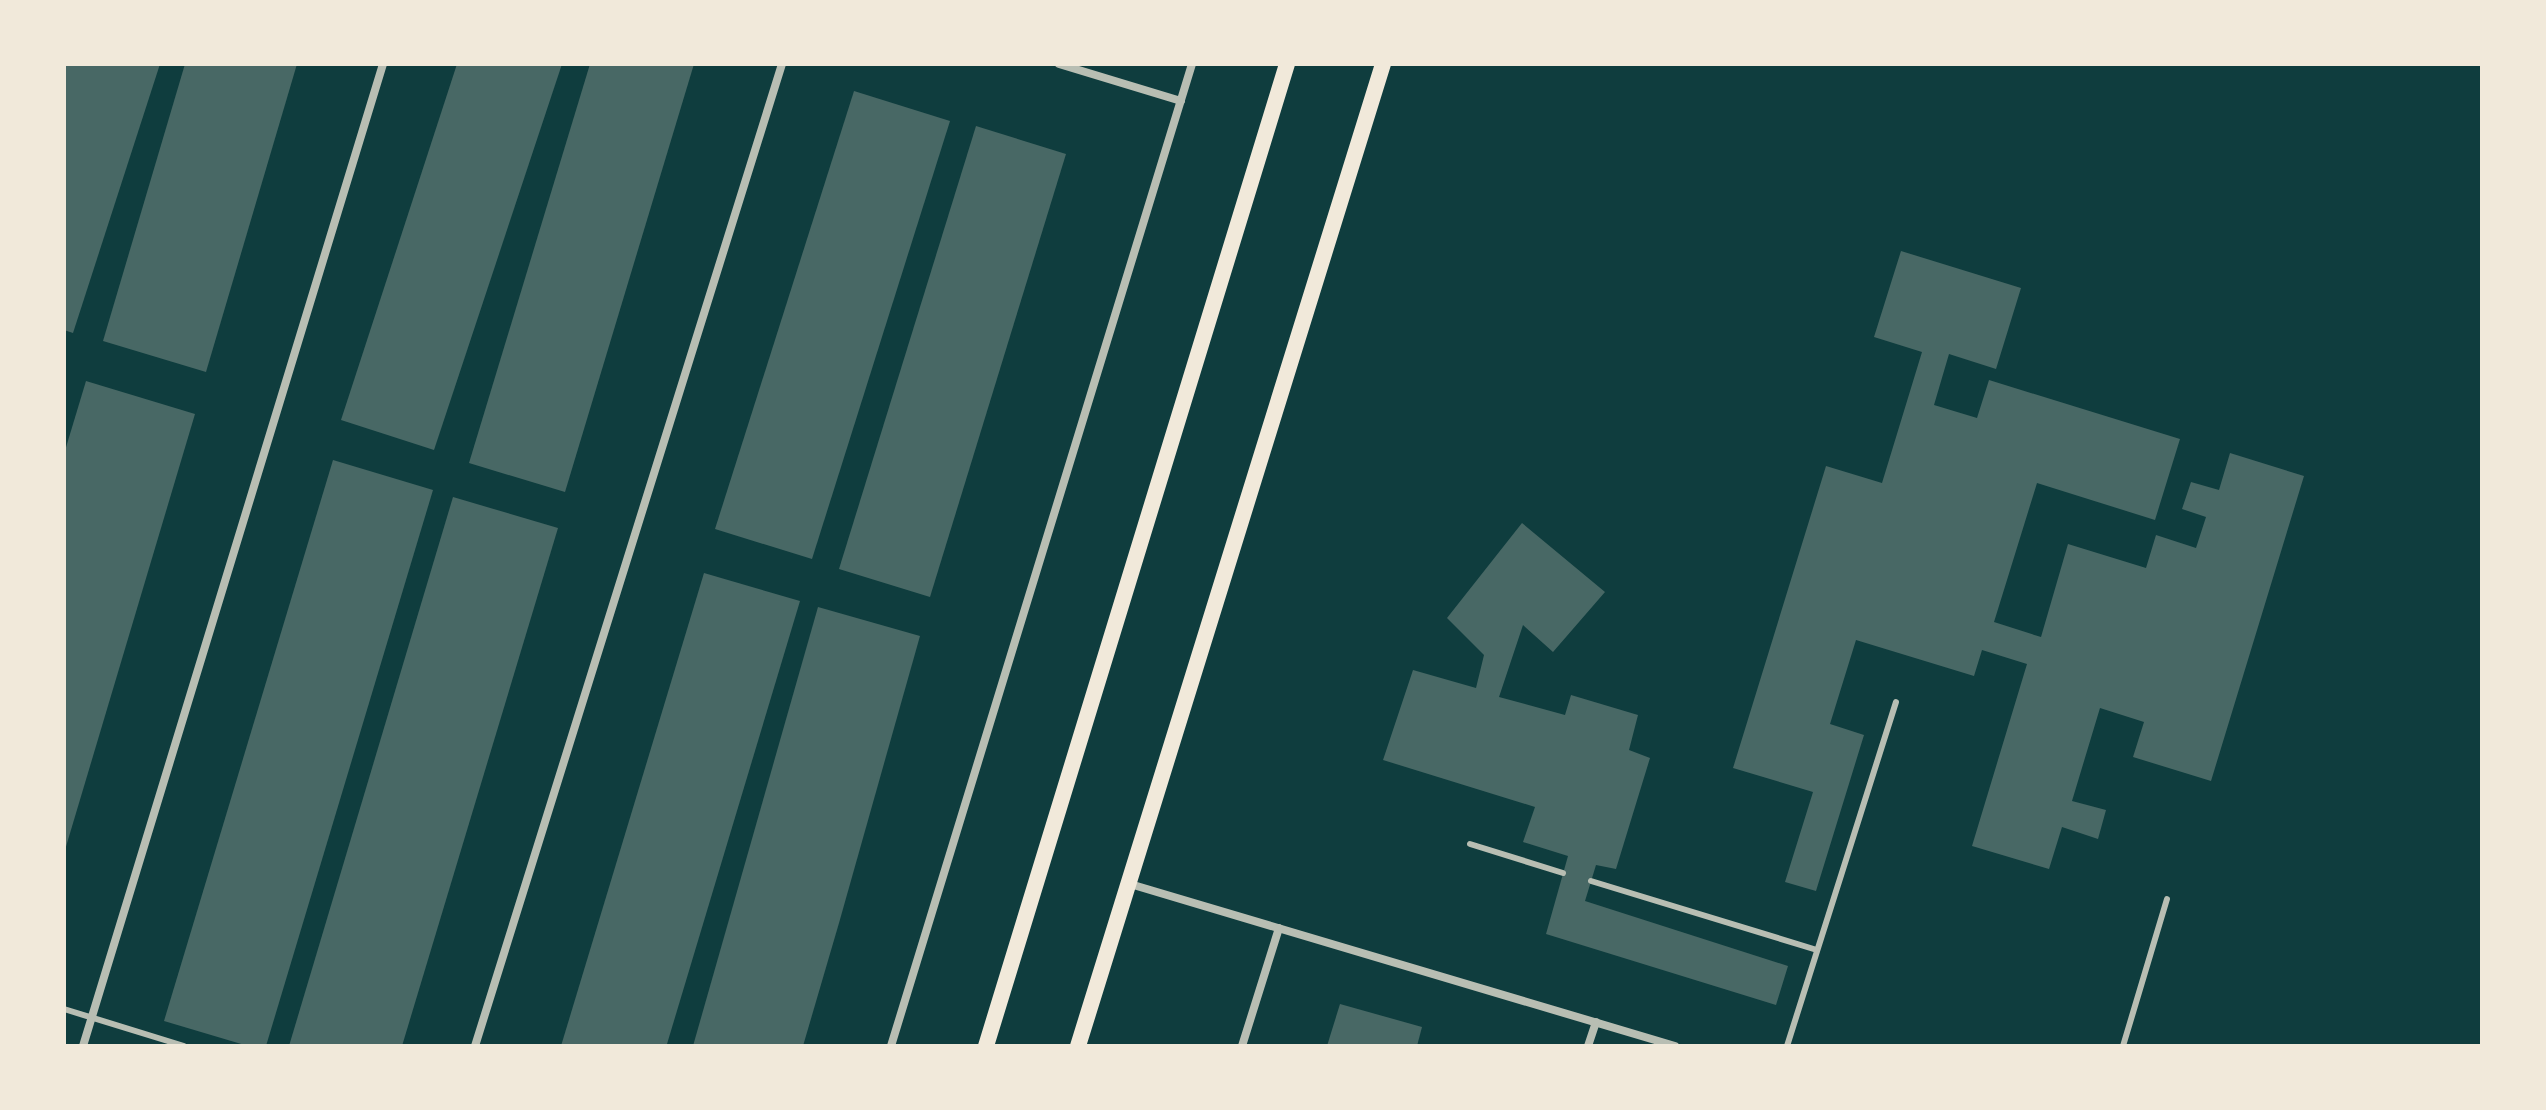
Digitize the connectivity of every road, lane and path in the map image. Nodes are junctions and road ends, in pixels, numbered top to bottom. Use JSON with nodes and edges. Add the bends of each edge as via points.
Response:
{"nodes":[{"id":1,"x":383,"y":64,"type":"edge"},
{"id":2,"x":782,"y":64,"type":"edge"},
{"id":3,"x":1059,"y":64,"type":"edge"},
{"id":4,"x":1192,"y":64,"type":"edge"},
{"id":5,"x":1287,"y":64,"type":"edge"},
{"id":6,"x":1383,"y":64,"type":"edge"},
{"id":7,"x":1181,"y":101,"type":"junction"},
{"id":8,"x":1896,"y":702,"type":"dead end"},
{"id":9,"x":1470,"y":844,"type":"dead end"},
{"id":10,"x":1563,"y":873,"type":"dead end"},
{"id":11,"x":1591,"y":881,"type":"dead end"},
{"id":12,"x":1130,"y":884,"type":"junction"},
{"id":13,"x":2167,"y":899,"type":"dead end"},
{"id":14,"x":1279,"y":928,"type":"junction"},
{"id":15,"x":1817,"y":950,"type":"junction"},
{"id":16,"x":64,"y":1009,"type":"edge"},
{"id":17,"x":92,"y":1017,"type":"junction"},
{"id":18,"x":1596,"y":1022,"type":"junction"},
{"id":19,"x":83,"y":1046,"type":"edge"},
{"id":20,"x":184,"y":1046,"type":"edge"},
{"id":21,"x":475,"y":1046,"type":"edge"},
{"id":22,"x":891,"y":1046,"type":"edge"},
{"id":23,"x":986,"y":1046,"type":"edge"},
{"id":24,"x":1078,"y":1046,"type":"edge"},
{"id":25,"x":1242,"y":1046,"type":"edge"},
{"id":26,"x":1588,"y":1046,"type":"edge"},
{"id":27,"x":1675,"y":1046,"type":"edge"},
{"id":28,"x":1787,"y":1046,"type":"edge"},
{"id":29,"x":2123,"y":1046,"type":"edge"}],
"edges":[{"from":1,"to":17,"type":"street"},
{"from":2,"to":21,"type":"street"},
{"from":3,"to":7,"type":"street"},
{"from":4,"to":7,"type":"street"},
{"from":5,"to":23,"type":"main road"},
{"from":6,"to":12,"type":"main road"},
{"from":7,"to":22,"type":"street"},
{"from":8,"to":15,"type":"lane"},
{"from":9,"to":10,"type":"lane"},
{"from":11,"to":15,"type":"lane"},
{"from":12,"to":14,"type":"street"},
{"from":12,"to":24,"type":"main road"},
{"from":13,"to":29,"type":"lane"},
{"from":14,"to":18,"type":"street"},
{"from":14,"to":25,"type":"street"},
{"from":15,"to":28,"type":"lane"},
{"from":16,"to":17,"type":"lane"},
{"from":17,"to":19,"type":"street"},
{"from":17,"to":20,"type":"lane"},
{"from":18,"to":26,"type":"street"},
{"from":18,"to":27,"type":"street"}]}
